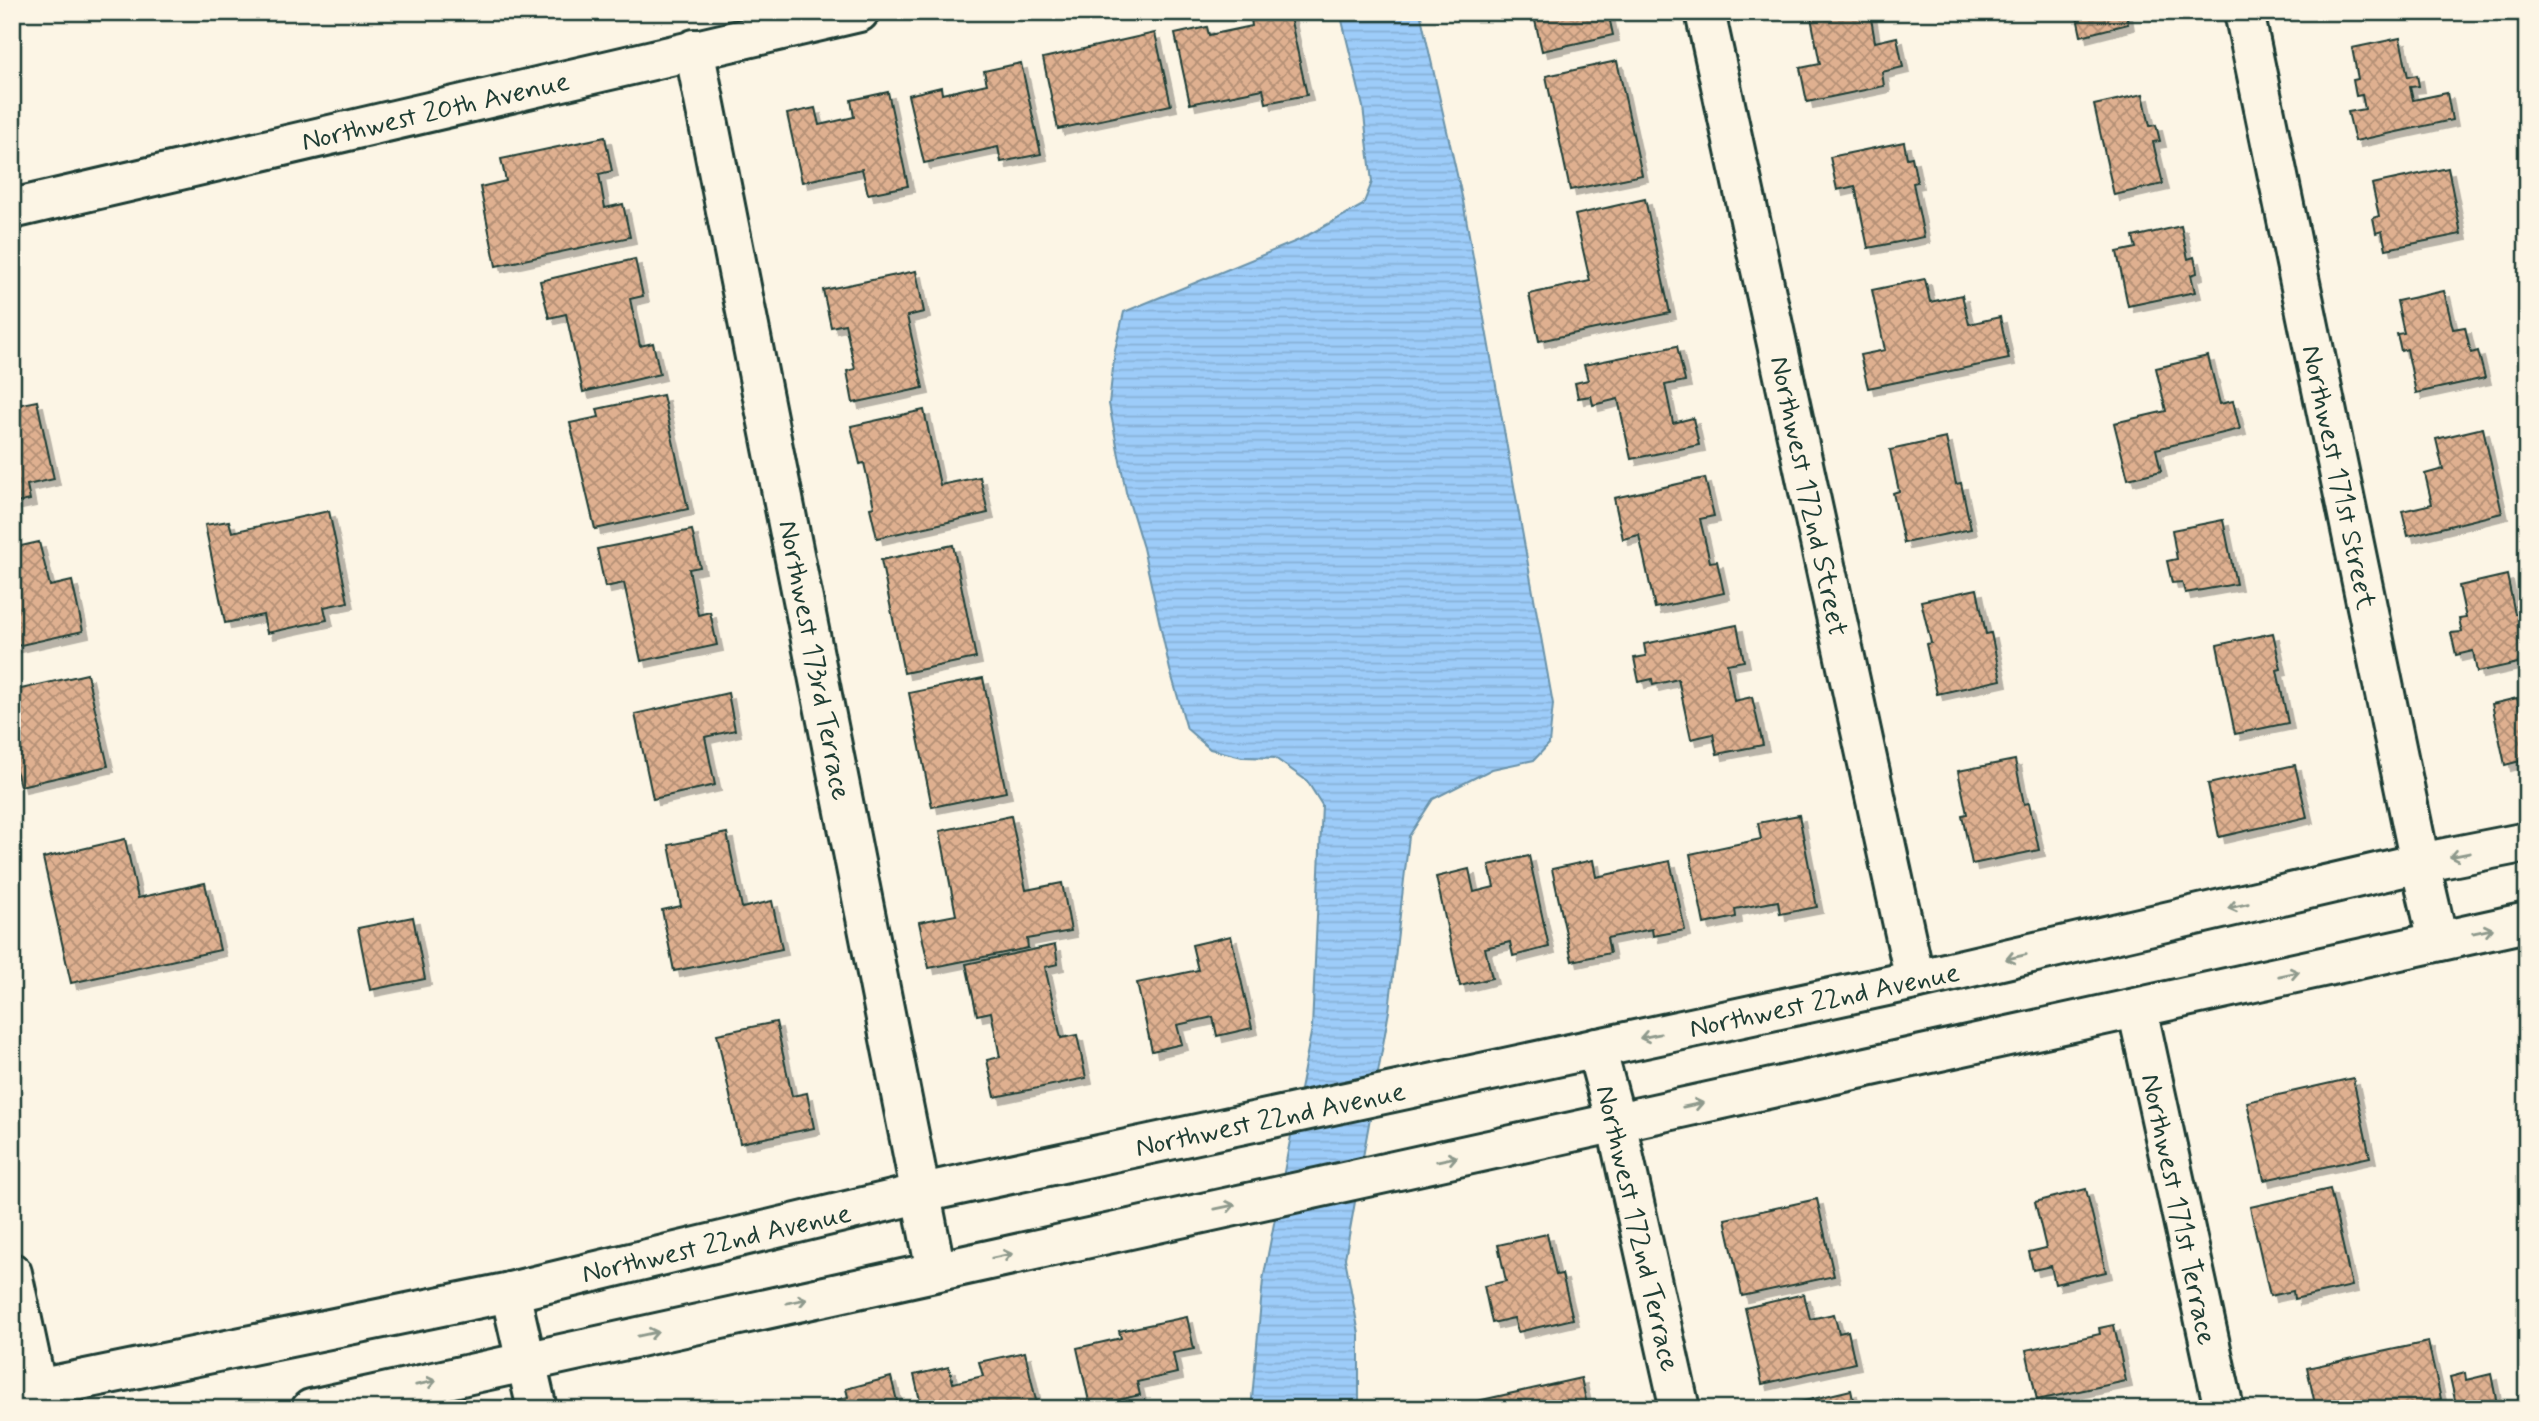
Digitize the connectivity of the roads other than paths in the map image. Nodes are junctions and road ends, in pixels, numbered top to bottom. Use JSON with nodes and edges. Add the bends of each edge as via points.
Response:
{"nodes":[{"id":1,"x":859,"y":12,"type":"edge"},
{"id":2,"x":1705,"y":12,"type":"edge"},
{"id":3,"x":2244,"y":12,"type":"edge"},
{"id":4,"x":694,"y":49,"type":"junction"},
{"id":5,"x":12,"y":209,"type":"edge"},
{"id":6,"x":2527,"y":842,"type":"edge"},
{"id":7,"x":2420,"y":863,"type":"junction"},
{"id":8,"x":2527,"y":922,"type":"edge"},
{"id":9,"x":2438,"y":941,"type":"junction"},
{"id":10,"x":1915,"y":980,"type":"junction"},
{"id":11,"x":2137,"y":1008,"type":"junction"},
{"id":12,"x":1596,"y":1048,"type":"junction"},
{"id":13,"x":1616,"y":1122,"type":"junction"},
{"id":14,"x":922,"y":1193,"type":"junction"},
{"id":15,"x":936,"y":1271,"type":"junction"},
{"id":16,"x":12,"y":1273,"type":"edge"},
{"id":17,"x":510,"y":1292,"type":"junction"},
{"id":18,"x":526,"y":1361,"type":"junction"},
{"id":19,"x":30,"y":1397,"type":"edge"},
{"id":20,"x":311,"y":1409,"type":"edge"},
{"id":21,"x":537,"y":1409,"type":"edge"},
{"id":22,"x":1680,"y":1409,"type":"edge"},
{"id":23,"x":2224,"y":1409,"type":"edge"}],
"edges":[{"from":1,"to":4,"type":"street","name":"Northwest 20th Avenue"},
{"from":2,"to":10,"type":"street","name":"Northwest 172nd Street"},
{"from":3,"to":7,"type":"street","name":"Northwest 171st Street"},
{"from":4,"to":5,"type":"street","name":"Northwest 20th Avenue"},
{"from":4,"to":14,"type":"street","name":"Northwest 173rd Terrace"},
{"from":6,"to":7,"type":"street","name":"Northwest 22nd Avenue","one_way":true},
{"from":7,"to":9,"type":"street","name":"Northwest 171st Street"},
{"from":7,"to":10,"type":"street","name":"Northwest 22nd Avenue","one_way":true},
{"from":9,"to":8,"type":"street","one_way":true},
{"from":11,"to":9,"type":"street","one_way":true},
{"from":10,"to":12,"type":"street","name":"Northwest 22nd Avenue","one_way":true},
{"from":13,"to":11,"type":"street","one_way":true},
{"from":11,"to":23,"type":"street","name":"Northwest 171st Terrace"},
{"from":12,"to":13,"type":"street","name":"Northwest 172nd Terrace"},
{"from":12,"to":14,"type":"street","name":"Northwest 22nd Avenue"},
{"from":15,"to":13,"type":"street","one_way":true},
{"from":13,"to":22,"type":"street","name":"Northwest 172nd Terrace"},
{"from":14,"to":15,"type":"street","name":"Northwest 173rd Terrace"},
{"from":14,"to":17,"type":"street","name":"Northwest 22nd Avenue"},
{"from":18,"to":15,"type":"street","one_way":true},
{"from":16,"to":19,"type":"street"},
{"from":17,"to":18,"type":"street"},
{"from":17,"to":19,"type":"street","name":"Northwest 22nd Avenue"},
{"from":20,"to":18,"type":"street","one_way":true},
{"from":18,"to":21,"type":"street"}]}
